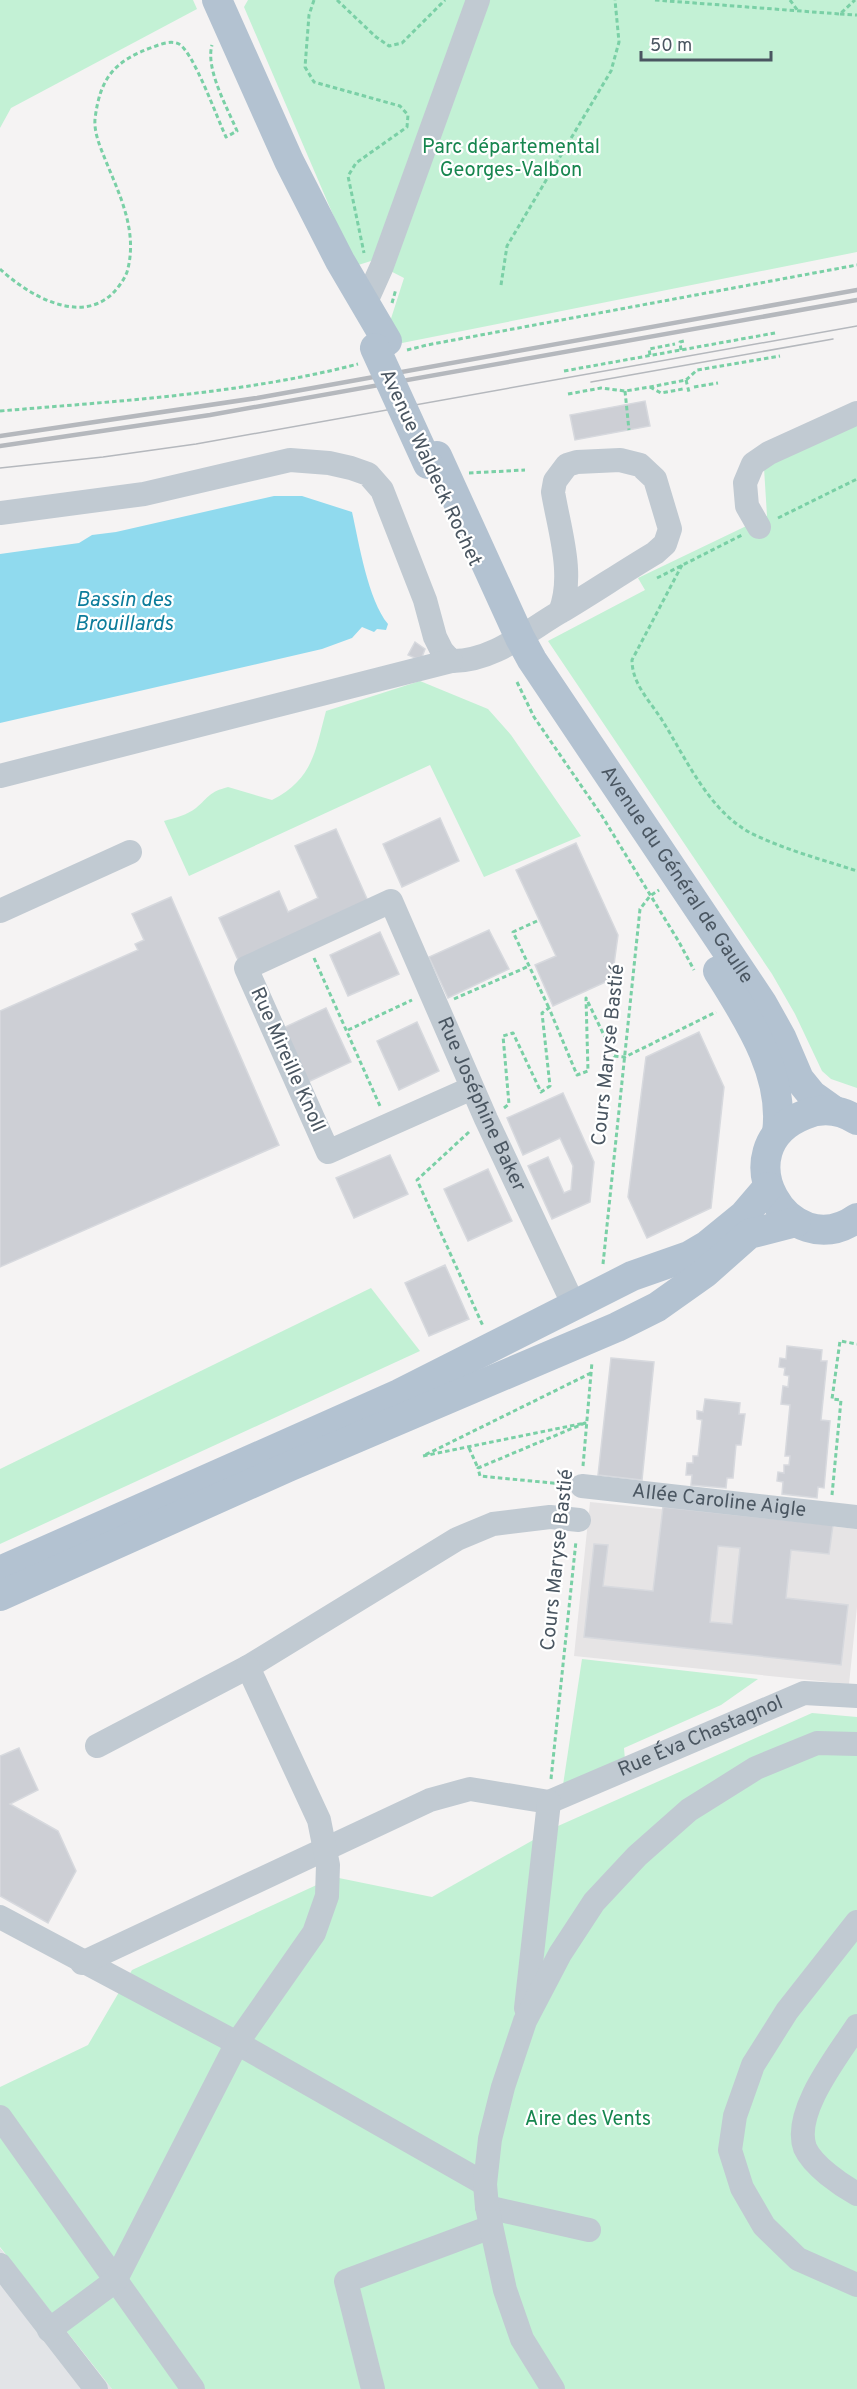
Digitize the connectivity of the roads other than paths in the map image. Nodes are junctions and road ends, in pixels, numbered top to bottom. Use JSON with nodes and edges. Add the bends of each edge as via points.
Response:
{"nodes":[{"id":1,"x":217,"y":0,"type":"edge"},
{"id":2,"x":478,"y":0,"type":"edge"},
{"id":3,"x":340,"y":261,"type":"junction"},
{"id":4,"x":379,"y":339,"type":"junction"},
{"id":5,"x":857,"y":413,"type":"edge"},
{"id":6,"x":0,"y":513,"type":"edge"},
{"id":7,"x":759,"y":527,"type":"road end"},
{"id":8,"x":560,"y":612,"type":"junction"},
{"id":9,"x":516,"y":640,"type":"junction"},
{"id":10,"x":451,"y":661,"type":"junction"},
{"id":11,"x":528,"y":672,"type":"joint"},
{"id":12,"x":0,"y":776,"type":"edge"},
{"id":13,"x":130,"y":852,"type":"dead end"},
{"id":14,"x":0,"y":911,"type":"edge"},
{"id":15,"x":246,"y":968,"type":"joint"},
{"id":16,"x":472,"y":1088,"type":"junction"},
{"id":17,"x":845,"y":1115,"type":"edge"},
{"id":18,"x":777,"y":1133,"type":"junction"},
{"id":19,"x":768,"y":1187,"type":"junction"},
{"id":20,"x":857,"y":1218,"type":"edge"},
{"id":21,"x":796,"y":1222,"type":"junction"},
{"id":22,"x":572,"y":1307,"type":"junction"},
{"id":23,"x":582,"y":1486,"type":"road end"},
{"id":24,"x":857,"y":1517,"type":"edge"},
{"id":25,"x":579,"y":1520,"type":"road end"},
{"id":26,"x":0,"y":1571,"type":"edge"},
{"id":27,"x":0,"y":1596,"type":"edge"},
{"id":28,"x":248,"y":1667,"type":"junction"},
{"id":29,"x":857,"y":1696,"type":"edge"},
{"id":30,"x":857,"y":1744,"type":"edge"},
{"id":31,"x":97,"y":1746,"type":"dead end"},
{"id":32,"x":549,"y":1802,"type":"junction"},
{"id":33,"x":325,"y":1851,"type":"junction"},
{"id":34,"x":0,"y":1917,"type":"edge"},
{"id":35,"x":857,"y":1922,"type":"edge"},
{"id":36,"x":82,"y":1963,"type":"junction"},
{"id":37,"x":525,"y":2021,"type":"junction"},
{"id":38,"x":857,"y":2026,"type":"edge"},
{"id":39,"x":237,"y":2043,"type":"junction"},
{"id":40,"x":0,"y":2117,"type":"edge"},
{"id":41,"x":857,"y":2194,"type":"edge"},
{"id":42,"x":488,"y":2206,"type":"junction"},
{"id":43,"x":589,"y":2230,"type":"dead end"},
{"id":44,"x":0,"y":2265,"type":"edge"},
{"id":45,"x":115,"y":2282,"type":"junction"},
{"id":46,"x":857,"y":2285,"type":"edge"},
{"id":47,"x":49,"y":2330,"type":"junction"},
{"id":48,"x":96,"y":2389,"type":"edge"},
{"id":49,"x":193,"y":2389,"type":"edge"},
{"id":50,"x":374,"y":2389,"type":"edge"},
{"id":51,"x":553,"y":2389,"type":"edge"}],
"edges":[{"from":1,"to":3,"type":"main road","name":"Avenue Waldeck Rochet","via":[[289,161]]},
{"from":2,"to":4,"type":"street","via":[[380,269]]},
{"from":3,"to":4,"type":"main road","name":"Avenue Waldeck Rochet"},
{"from":3,"to":4,"type":"main road","name":"Avenue Waldeck Rochet"},
{"from":4,"to":9,"type":"main road","name":"Avenue Waldeck Rochet"},
{"from":5,"to":7,"type":"street","via":[[753,464],[745,483],[747,506]]},
{"from":6,"to":10,"type":"street","via":[[144,494],[290,460],[351,468],[368,474],[382,490],[425,600],[435,637]]},
{"from":8,"to":8,"type":"street","via":[[665,544],[670,529],[654,479],[640,465],[620,460],[577,462],[567,465],[555,481],[553,492],[566,578]]},
{"from":8,"to":9,"type":"street"},
{"from":9,"to":10,"type":"street","via":[[476,659]]},
{"from":9,"to":11,"type":"main road","name":"Avenue Waldeck Rochet"},
{"from":9,"to":17,"type":"main road","name":"Avenue du Général de Gaulle","via":[[762,1003],[799,1079],[812,1095]]},
{"from":10,"to":12,"type":"street"},
{"from":11,"to":18,"type":"main road","name":"Avenue du Général de Gaulle","via":[[656,892],[719,972],[757,1038],[779,1103]]},
{"from":13,"to":14,"type":"street"},
{"from":15,"to":16,"type":"street","name":"Rue Mireille Knoll","via":[[328,1152]]},
{"from":15,"to":16,"type":"street","name":"Rue Joséphine Baker","via":[[391,901]]},
{"from":16,"to":22,"type":"street","name":"Rue Joséphine Baker"},
{"from":17,"to":18,"type":"main road","via":[[812,1111],[793,1119]]},
{"from":18,"to":19,"type":"main road","via":[[765,1164]]},
{"from":19,"to":21,"type":"main road","via":[[774,1201]]},
{"from":19,"to":22,"type":"main road","via":[[744,1215],[706,1246],[632,1276]]},
{"from":20,"to":21,"type":"main road","via":[[824,1229]]},
{"from":21,"to":27,"type":"main road","via":[[749,1234],[705,1273],[657,1307],[617,1328],[288,1467]]},
{"from":22,"to":26,"type":"main road","via":[[399,1395]]},
{"from":23,"to":24,"type":"street","name":"Allée Caroline Aigle"},
{"from":25,"to":28,"type":"street","via":[[550,1517],[493,1524],[457,1539]]},
{"from":28,"to":31,"type":"street"},
{"from":28,"to":33,"type":"street","via":[[319,1820]]},
{"from":29,"to":32,"type":"street","name":"Rue Éva Chastagnol","via":[[804,1693]]},
{"from":30,"to":37,"type":"street","via":[[817,1743],[756,1768],[689,1810],[594,1902],[560,1954]]},
{"from":32,"to":33,"type":"street","via":[[470,1788],[430,1800]]},
{"from":32,"to":37,"type":"street"},
{"from":33,"to":36,"type":"street"},
{"from":33,"to":39,"type":"street","via":[[327,1896],[314,1933]]},
{"from":34,"to":36,"type":"street"},
{"from":35,"to":46,"type":"street","via":[[787,2011],[753,2065],[735,2116],[730,2150],[742,2188],[764,2226],[798,2259]]},
{"from":36,"to":39,"type":"street"},
{"from":37,"to":42,"type":"street","via":[[490,2139]]},
{"from":38,"to":41,"type":"street","via":[[811,2096],[804,2125],[805,2147],[833,2181]]},
{"from":39,"to":42,"type":"street"},
{"from":39,"to":45,"type":"street"},
{"from":40,"to":45,"type":"street"},
{"from":42,"to":43,"type":"street"},
{"from":42,"to":50,"type":"street","via":[[346,2281]]},
{"from":42,"to":51,"type":"street","via":[[505,2290],[522,2339]]},
{"from":44,"to":47,"type":"street"},
{"from":45,"to":47,"type":"street"},
{"from":45,"to":49,"type":"street"},
{"from":47,"to":48,"type":"street"}]}
